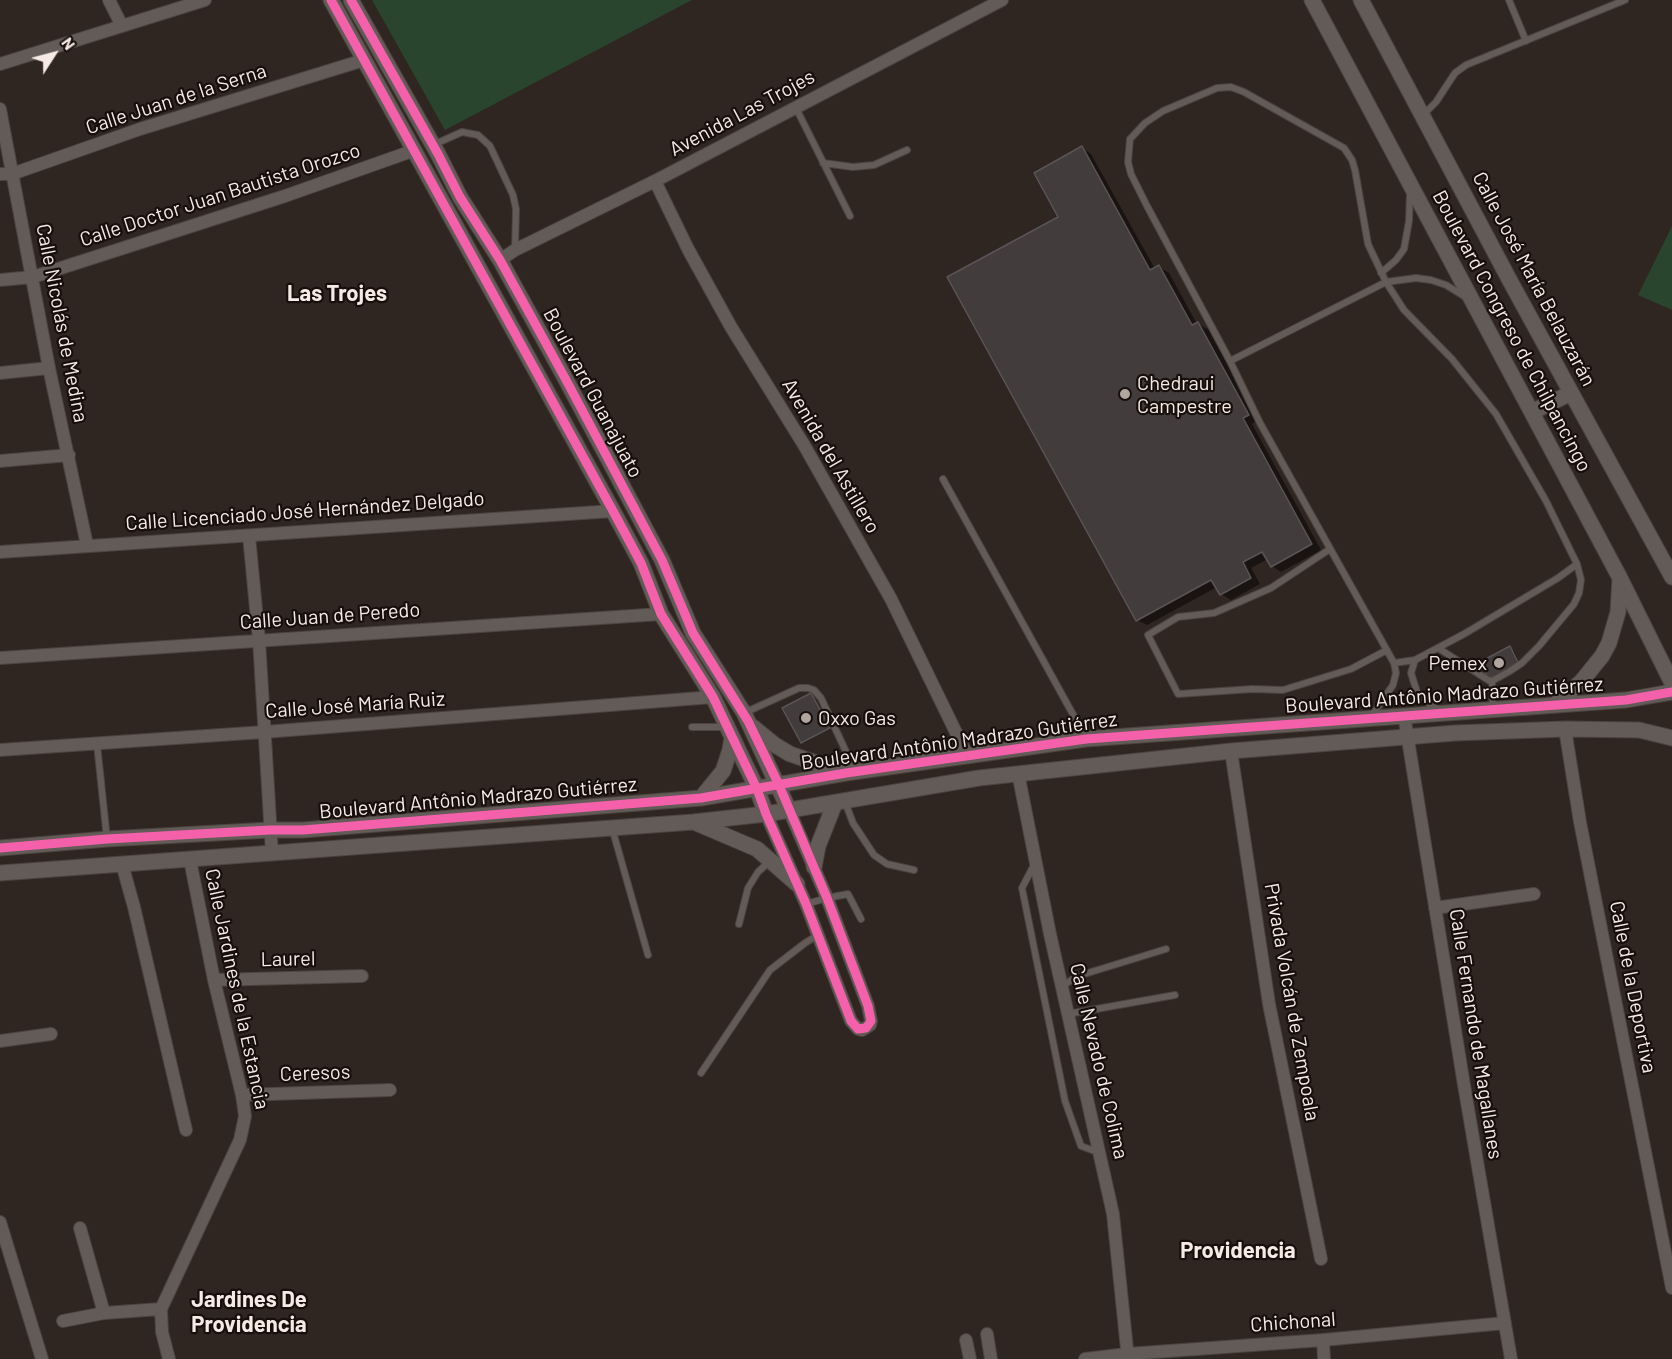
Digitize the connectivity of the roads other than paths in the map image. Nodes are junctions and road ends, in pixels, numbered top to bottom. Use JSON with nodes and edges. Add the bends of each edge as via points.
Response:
{"nodes":[{"id":1,"x":109,"y":0,"type":"edge"},
{"id":2,"x":205,"y":0,"type":"edge"},
{"id":3,"x":332,"y":0,"type":"edge"},
{"id":4,"x":351,"y":0,"type":"edge"},
{"id":5,"x":1002,"y":0,"type":"edge"},
{"id":6,"x":1312,"y":0,"type":"edge"},
{"id":7,"x":1361,"y":0,"type":"edge"},
{"id":8,"x":1509,"y":0,"type":"edge"},
{"id":9,"x":1625,"y":0,"type":"edge"},
{"id":10,"x":122,"y":26,"type":"junction"},
{"id":11,"x":1526,"y":41,"type":"junction"},
{"id":12,"x":364,"y":60,"type":"junction"},
{"id":13,"x":0,"y":64,"type":"edge"},
{"id":14,"x":795,"y":107,"type":"junction"},
{"id":15,"x":0,"y":109,"type":"edge"},
{"id":16,"x":1422,"y":115,"type":"junction"},
{"id":17,"x":433,"y":145,"type":"junction"},
{"id":18,"x":415,"y":150,"type":"junction"},
{"id":19,"x":907,"y":150,"type":"dead end"},
{"id":20,"x":823,"y":163,"type":"junction"},
{"id":21,"x":6,"y":174,"type":"edge"},
{"id":22,"x":655,"y":181,"type":"junction"},
{"id":23,"x":1410,"y":183,"type":"junction"},
{"id":24,"x":850,"y":216,"type":"dead end"},
{"id":25,"x":515,"y":250,"type":"junction"},
{"id":26,"x":500,"y":260,"type":"junction"},
{"id":27,"x":1381,"y":273,"type":"junction"},
{"id":28,"x":33,"y":277,"type":"junction"},
{"id":29,"x":0,"y":280,"type":"edge"},
{"id":30,"x":1386,"y":282,"type":"junction"},
{"id":31,"x":1472,"y":300,"type":"junction"},
{"id":32,"x":1230,"y":361,"type":"junction"},
{"id":33,"x":49,"y":368,"type":"junction"},
{"id":34,"x":0,"y":373,"type":"edge"},
{"id":35,"x":1571,"y":393,"type":"junction"},
{"id":36,"x":1532,"y":412,"type":"junction"},
{"id":37,"x":69,"y":455,"type":"junction"},
{"id":38,"x":0,"y":461,"type":"edge"},
{"id":39,"x":943,"y":479,"type":"dead end"},
{"id":40,"x":613,"y":511,"type":"junction"},
{"id":41,"x":249,"y":536,"type":"junction"},
{"id":42,"x":87,"y":545,"type":"junction"},
{"id":43,"x":1330,"y":549,"type":"junction"},
{"id":44,"x":0,"y":552,"type":"edge"},
{"id":45,"x":1577,"y":564,"type":"junction"},
{"id":46,"x":1672,"y":577,"type":"edge"},
{"id":47,"x":1620,"y":578,"type":"junction"},
{"id":48,"x":662,"y":614,"type":"junction"},
{"id":49,"x":259,"y":640,"type":"junction"},
{"id":50,"x":1438,"y":648,"type":"junction"},
{"id":51,"x":1387,"y":650,"type":"junction"},
{"id":52,"x":0,"y":658,"type":"edge"},
{"id":53,"x":1415,"y":660,"type":"junction"},
{"id":54,"x":1394,"y":663,"type":"junction"},
{"id":55,"x":1492,"y":681,"type":"junction"},
{"id":56,"x":1672,"y":683,"type":"edge"},
{"id":57,"x":1672,"y":692,"type":"edge"},
{"id":58,"x":713,"y":697,"type":"junction"},
{"id":59,"x":1554,"y":705,"type":"junction"},
{"id":60,"x":1493,"y":709,"type":"junction"},
{"id":61,"x":1446,"y":713,"type":"junction"},
{"id":62,"x":1404,"y":715,"type":"junction"},
{"id":63,"x":746,"y":717,"type":"junction"},
{"id":64,"x":1370,"y":718,"type":"junction"},
{"id":65,"x":692,"y":727,"type":"dead end"},
{"id":66,"x":1565,"y":729,"type":"junction"},
{"id":67,"x":264,"y":732,"type":"junction"},
{"id":68,"x":729,"y":732,"type":"junction"},
{"id":69,"x":1406,"y":737,"type":"junction"},
{"id":70,"x":1086,"y":738,"type":"junction"},
{"id":71,"x":1672,"y":738,"type":"edge"},
{"id":72,"x":97,"y":744,"type":"junction"},
{"id":73,"x":0,"y":750,"type":"edge"},
{"id":74,"x":1231,"y":751,"type":"junction"},
{"id":75,"x":967,"y":755,"type":"junction"},
{"id":76,"x":851,"y":773,"type":"junction"},
{"id":77,"x":1018,"y":773,"type":"junction"},
{"id":78,"x":779,"y":785,"type":"junction"},
{"id":79,"x":757,"y":789,"type":"junction"},
{"id":80,"x":701,"y":798,"type":"junction"},
{"id":81,"x":840,"y":802,"type":"junction"},
{"id":82,"x":789,"y":810,"type":"junction"},
{"id":83,"x":766,"y":814,"type":"junction"},
{"id":84,"x":693,"y":822,"type":"junction"},
{"id":85,"x":612,"y":828,"type":"junction"},
{"id":86,"x":270,"y":830,"type":"junction"},
{"id":87,"x":107,"y":839,"type":"junction"},
{"id":88,"x":0,"y":848,"type":"edge"},
{"id":89,"x":272,"y":853,"type":"junction"},
{"id":90,"x":190,"y":860,"type":"junction"},
{"id":91,"x":771,"y":860,"type":"junction"},
{"id":92,"x":1036,"y":862,"type":"junction"},
{"id":93,"x":122,"y":864,"type":"junction"},
{"id":94,"x":814,"y":867,"type":"junction"},
{"id":95,"x":914,"y":870,"type":"dead end"},
{"id":96,"x":0,"y":873,"type":"edge"},
{"id":97,"x":797,"y":884,"type":"junction"},
{"id":98,"x":1534,"y":894,"type":"dead end"},
{"id":99,"x":827,"y":898,"type":"junction"},
{"id":100,"x":806,"y":904,"type":"junction"},
{"id":101,"x":1435,"y":909,"type":"junction"},
{"id":102,"x":861,"y":919,"type":"dead end"},
{"id":103,"x":739,"y":924,"type":"dead end"},
{"id":104,"x":818,"y":935,"type":"junction"},
{"id":105,"x":1166,"y":949,"type":"dead end"},
{"id":106,"x":648,"y":955,"type":"dead end"},
{"id":107,"x":362,"y":976,"type":"dead end"},
{"id":108,"x":214,"y":980,"type":"junction"},
{"id":109,"x":1062,"y":986,"type":"junction"},
{"id":110,"x":1175,"y":995,"type":"dead end"},
{"id":111,"x":1068,"y":1014,"type":"junction"},
{"id":112,"x":51,"y":1034,"type":"dead end"},
{"id":113,"x":0,"y":1041,"type":"edge"},
{"id":114,"x":701,"y":1073,"type":"dead end"},
{"id":115,"x":390,"y":1090,"type":"dead end"},
{"id":116,"x":242,"y":1095,"type":"junction"},
{"id":117,"x":186,"y":1130,"type":"dead end"},
{"id":118,"x":1101,"y":1153,"type":"junction"},
{"id":119,"x":0,"y":1222,"type":"edge"},
{"id":120,"x":80,"y":1228,"type":"dead end"},
{"id":121,"x":1321,"y":1259,"type":"dead end"},
{"id":122,"x":1672,"y":1288,"type":"edge"},
{"id":123,"x":162,"y":1309,"type":"junction"},
{"id":124,"x":104,"y":1312,"type":"junction"},
{"id":125,"x":63,"y":1321,"type":"dead end"},
{"id":126,"x":1505,"y":1323,"type":"junction"},
{"id":127,"x":987,"y":1334,"type":"dead end"},
{"id":128,"x":966,"y":1340,"type":"dead end"},
{"id":129,"x":1323,"y":1340,"type":"junction"},
{"id":130,"x":1128,"y":1356,"type":"edge"},
{"id":131,"x":42,"y":1359,"type":"edge"},
{"id":132,"x":169,"y":1359,"type":"edge"},
{"id":133,"x":970,"y":1359,"type":"edge"},
{"id":134,"x":992,"y":1359,"type":"edge"},
{"id":135,"x":1085,"y":1359,"type":"edge"},
{"id":136,"x":1324,"y":1359,"type":"edge"},
{"id":137,"x":1511,"y":1359,"type":"edge"}],
"edges":[{"from":1,"to":10,"type":"street"},
{"from":2,"to":10,"type":"street"},
{"from":3,"to":12,"type":"street","name":"Boulevard Guanajuato"},
{"from":4,"to":17,"type":"street","name":"Boulevard Guanajuato"},
{"from":5,"to":14,"type":"street","name":"Avenida Las Trojes"},
{"from":6,"to":23,"type":"street","name":"Boulevard Congreso de Chilpancingo"},
{"from":7,"to":16,"type":"street","name":"Calle José María Belauzarán"},
{"from":8,"to":11,"type":"lane"},
{"from":9,"to":11,"type":"lane"},
{"from":10,"to":13,"type":"street"},
{"from":11,"to":16,"type":"lane","via":[[1466,65]]},
{"from":12,"to":18,"type":"street","name":"Boulevard Guanajuato"},
{"from":12,"to":21,"type":"street","name":"Calle Juan de la Serna"},
{"from":14,"to":20,"type":"lane"},
{"from":14,"to":22,"type":"street","name":"Avenida Las Trojes"},
{"from":15,"to":21,"type":"street","name":"Calle Nicolás de Medina"},
{"from":16,"to":35,"type":"street","name":"Calle José María Belauzarán"},
{"from":17,"to":25,"type":"lane","via":[[462,132],[478,135],[490,146],[513,195]]},
{"from":17,"to":26,"type":"street","name":"Boulevard Guanajuato"},
{"from":18,"to":28,"type":"street","name":"Calle Doctor Juan Bautista Orozco"},
{"from":18,"to":40,"type":"street","name":"Boulevard Guanajuato"},
{"from":19,"to":20,"type":"lane","via":[[874,165]]},
{"from":20,"to":24,"type":"lane"},
{"from":21,"to":28,"type":"street","name":"Calle Nicolás de Medina"},
{"from":22,"to":25,"type":"street","name":"Avenida Las Trojes"},
{"from":22,"to":75,"type":"street","name":"Avenida del Astillero","via":[[731,327],[804,445],[891,599]]},
{"from":23,"to":27,"type":"lane","via":[[1404,249]]},
{"from":23,"to":31,"type":"street","name":"Boulevard Congreso de Chilpancingo"},
{"from":25,"to":26,"type":"street","name":"Avenida Las Trojes"},
{"from":26,"to":63,"type":"street","name":"Boulevard Guanajuato","via":[[662,560],[693,633]]},
{"from":27,"to":30,"type":"lane"},
{"from":27,"to":32,"type":"lane","via":[[1368,244],[1353,160],[1344,148],[1231,87],[1217,88],[1163,111],[1130,140],[1131,174]]},
{"from":28,"to":29,"type":"street","name":"Calle Doctor Juan Bautista Orozco"},
{"from":28,"to":33,"type":"street","name":"Calle Nicolás de Medina"},
{"from":30,"to":31,"type":"lane","via":[[1431,280]]},
{"from":30,"to":32,"type":"lane"},
{"from":30,"to":45,"type":"lane","via":[[1404,310],[1452,359],[1496,414]]},
{"from":31,"to":36,"type":"street","name":"Boulevard Congreso de Chilpancingo"},
{"from":32,"to":43,"type":"lane"},
{"from":33,"to":34,"type":"street"},
{"from":33,"to":37,"type":"street","name":"Calle Nicolás de Medina"},
{"from":35,"to":36,"type":"street"},
{"from":35,"to":46,"type":"street","name":"Calle José María Belauzarán"},
{"from":36,"to":47,"type":"street","name":"Boulevard Congreso de Chilpancingo"},
{"from":37,"to":38,"type":"street"},
{"from":37,"to":42,"type":"street","name":"Calle Nicolás de Medina"},
{"from":39,"to":70,"type":"lane"},
{"from":40,"to":41,"type":"street","name":"Calle Licenciado José Hernández Delgado"},
{"from":40,"to":48,"type":"street","name":"Boulevard Guanajuato"},
{"from":41,"to":42,"type":"street","name":"Calle Licenciado José Hernández Delgado"},
{"from":41,"to":49,"type":"street"},
{"from":42,"to":44,"type":"street","name":"Calle Licenciado José Hernández Delgado"},
{"from":43,"to":51,"type":"lane"},
{"from":43,"to":51,"type":"lane","via":[[1271,588],[1214,613],[1178,617],[1148,634],[1178,694],[1283,690],[1351,669]]},
{"from":45,"to":50,"type":"lane"},
{"from":45,"to":55,"type":"lane","via":[[1581,580],[1574,604],[1522,663]]},
{"from":47,"to":56,"type":"street","name":"Boulevard Congreso de Chilpancingo"},
{"from":47,"to":59,"type":"street","via":[[1618,612],[1610,643],[1581,682]]},
{"from":48,"to":49,"type":"street","name":"Calle Juan de Peredo"},
{"from":48,"to":58,"type":"street","name":"Boulevard Guanajuato"},
{"from":49,"to":52,"type":"street","name":"Calle Juan de Peredo"},
{"from":49,"to":67,"type":"street"},
{"from":50,"to":53,"type":"lane"},
{"from":50,"to":55,"type":"lane"},
{"from":51,"to":54,"type":"lane"},
{"from":53,"to":54,"type":"lane"},
{"from":53,"to":61,"type":"lane","via":[[1411,673],[1417,692]]},
{"from":54,"to":64,"type":"lane","via":[[1393,685]]},
{"from":55,"to":60,"type":"lane"},
{"from":57,"to":59,"type":"street","name":"Boulevard Antônio Madrazo Gutiérrez"},
{"from":58,"to":67,"type":"street","name":"Calle José María Ruiz"},
{"from":58,"to":68,"type":"street","name":"Boulevard Guanajuato"},
{"from":59,"to":60,"type":"street","name":"Boulevard Antônio Madrazo Gutiérrez"},
{"from":60,"to":61,"type":"street","name":"Boulevard Antônio Madrazo Gutiérrez"},
{"from":61,"to":62,"type":"street","name":"Boulevard Antônio Madrazo Gutiérrez"},
{"from":62,"to":64,"type":"street","name":"Boulevard Antônio Madrazo Gutiérrez"},
{"from":62,"to":69,"type":"street","name":"Calle Fernando de Magallanes"},
{"from":63,"to":76,"type":"street","via":[[790,754]]},
{"from":63,"to":76,"type":"lane","via":[[799,688],[814,690]]},
{"from":63,"to":78,"type":"street","name":"Boulevard Guanajuato"},
{"from":64,"to":70,"type":"street","name":"Boulevard Antônio Madrazo Gutiérrez"},
{"from":65,"to":68,"type":"lane"},
{"from":66,"to":69,"type":"street","name":"Boulevard Antônio Madrazo Gutiérrez"},
{"from":66,"to":71,"type":"street","name":"Boulevard Antônio Madrazo Gutiérrez","via":[[1629,729]]},
{"from":66,"to":122,"type":"street","name":"Calle de la Deportiva"},
{"from":67,"to":72,"type":"street","name":"Calle José María Ruiz"},
{"from":67,"to":86,"type":"street"},
{"from":68,"to":79,"type":"street","name":"Boulevard Guanajuato"},
{"from":68,"to":80,"type":"street","via":[[730,750],[723,771]]},
{"from":69,"to":74,"type":"street","name":"Boulevard Antônio Madrazo Gutiérrez"},
{"from":69,"to":101,"type":"street","name":"Calle Fernando de Magallanes"},
{"from":70,"to":75,"type":"street","name":"Boulevard Antônio Madrazo Gutiérrez"},
{"from":72,"to":73,"type":"street","name":"Calle José María Ruiz"},
{"from":72,"to":87,"type":"lane"},
{"from":74,"to":77,"type":"street","name":"Boulevard Antônio Madrazo Gutiérrez"},
{"from":74,"to":121,"type":"street","name":"Privada Volcán de Zempoala","via":[[1269,1004]]},
{"from":75,"to":76,"type":"street","name":"Boulevard Antônio Madrazo Gutiérrez"},
{"from":76,"to":78,"type":"street","name":"Boulevard Antônio Madrazo Gutiérrez"},
{"from":77,"to":81,"type":"street","name":"Boulevard Antônio Madrazo Gutiérrez"},
{"from":77,"to":92,"type":"street","name":"Calle Nevado de Colima"},
{"from":78,"to":79,"type":"street","name":"Boulevard Antônio Madrazo Gutiérrez"},
{"from":78,"to":82,"type":"street","name":"Boulevard Guanajuato"},
{"from":79,"to":80,"type":"street","name":"Boulevard Antônio Madrazo Gutiérrez"},
{"from":79,"to":83,"type":"street","name":"Boulevard Guanajuato"},
{"from":80,"to":86,"type":"street","name":"Boulevard Antônio Madrazo Gutiérrez"},
{"from":81,"to":82,"type":"street","name":"Boulevard Antônio Madrazo Gutiérrez"},
{"from":81,"to":94,"type":"street","via":[[818,846]]},
{"from":81,"to":95,"type":"lane","via":[[874,855],[887,864]]},
{"from":82,"to":83,"type":"street","name":"Boulevard Antônio Madrazo Gutiérrez"},
{"from":82,"to":94,"type":"street"},
{"from":83,"to":84,"type":"street","name":"Boulevard Antônio Madrazo Gutiérrez"},
{"from":83,"to":97,"type":"street"},
{"from":84,"to":85,"type":"street","name":"Boulevard Antônio Madrazo Gutiérrez"},
{"from":84,"to":91,"type":"street","via":[[746,843]]},
{"from":85,"to":89,"type":"street","name":"Boulevard Antônio Madrazo Gutiérrez"},
{"from":85,"to":106,"type":"lane"},
{"from":86,"to":87,"type":"street","name":"Boulevard Antônio Madrazo Gutiérrez"},
{"from":86,"to":89,"type":"street"},
{"from":87,"to":88,"type":"street","name":"Boulevard Antônio Madrazo Gutiérrez"},
{"from":89,"to":90,"type":"street","name":"Boulevard Antônio Madrazo Gutiérrez"},
{"from":90,"to":93,"type":"street","name":"Boulevard Antônio Madrazo Gutiérrez"},
{"from":90,"to":108,"type":"street","name":"Calle Jardines de la Estancia"},
{"from":91,"to":97,"type":"street"},
{"from":91,"to":103,"type":"lane","via":[[748,888]]},
{"from":92,"to":109,"type":"street","name":"Calle Nevado de Colima"},
{"from":92,"to":118,"type":"lane","via":[[1022,888],[1065,1101],[1081,1146]]},
{"from":93,"to":96,"type":"street","name":"Boulevard Antônio Madrazo Gutiérrez"},
{"from":93,"to":117,"type":"street"},
{"from":94,"to":99,"type":"street"},
{"from":97,"to":100,"type":"street"},
{"from":98,"to":101,"type":"street"},
{"from":99,"to":100,"type":"lane"},
{"from":99,"to":102,"type":"lane","via":[[848,894]]},
{"from":99,"to":104,"type":"street","via":[[868,1006],[871,1021],[866,1028],[858,1029],[851,1021]]},
{"from":100,"to":104,"type":"street"},
{"from":101,"to":126,"type":"street","name":"Calle Fernando de Magallanes"},
{"from":104,"to":114,"type":"lane","via":[[770,970]]},
{"from":105,"to":109,"type":"lane","via":[[1078,976]]},
{"from":107,"to":108,"type":"street","name":"Laurel"},
{"from":108,"to":116,"type":"street","name":"Calle Jardines de la Estancia"},
{"from":109,"to":111,"type":"street","name":"Calle Nevado de Colima"},
{"from":110,"to":111,"type":"lane"},
{"from":111,"to":118,"type":"street","name":"Calle Nevado de Colima"},
{"from":112,"to":113,"type":"street"},
{"from":115,"to":116,"type":"street","name":"Ceresos"},
{"from":116,"to":123,"type":"street","name":"Calle Jardines de la Estancia","via":[[245,1116],[240,1140]]},
{"from":118,"to":130,"type":"street","name":"Calle Nevado de Colima","via":[[1113,1214]]},
{"from":119,"to":131,"type":"street"},
{"from":120,"to":124,"type":"street"},
{"from":123,"to":124,"type":"street"},
{"from":123,"to":132,"type":"street","name":"Calle Jardines de la Estancia","via":[[162,1332]]},
{"from":124,"to":125,"type":"street"},
{"from":126,"to":129,"type":"street","name":"Chichonal"},
{"from":126,"to":137,"type":"street","name":"Calle Fernando de Magallanes"},
{"from":127,"to":134,"type":"street"},
{"from":128,"to":133,"type":"street"},
{"from":129,"to":130,"type":"street","name":"Chichonal"},
{"from":129,"to":136,"type":"street"},
{"from":130,"to":135,"type":"street","name":"Chichonal"}]}
